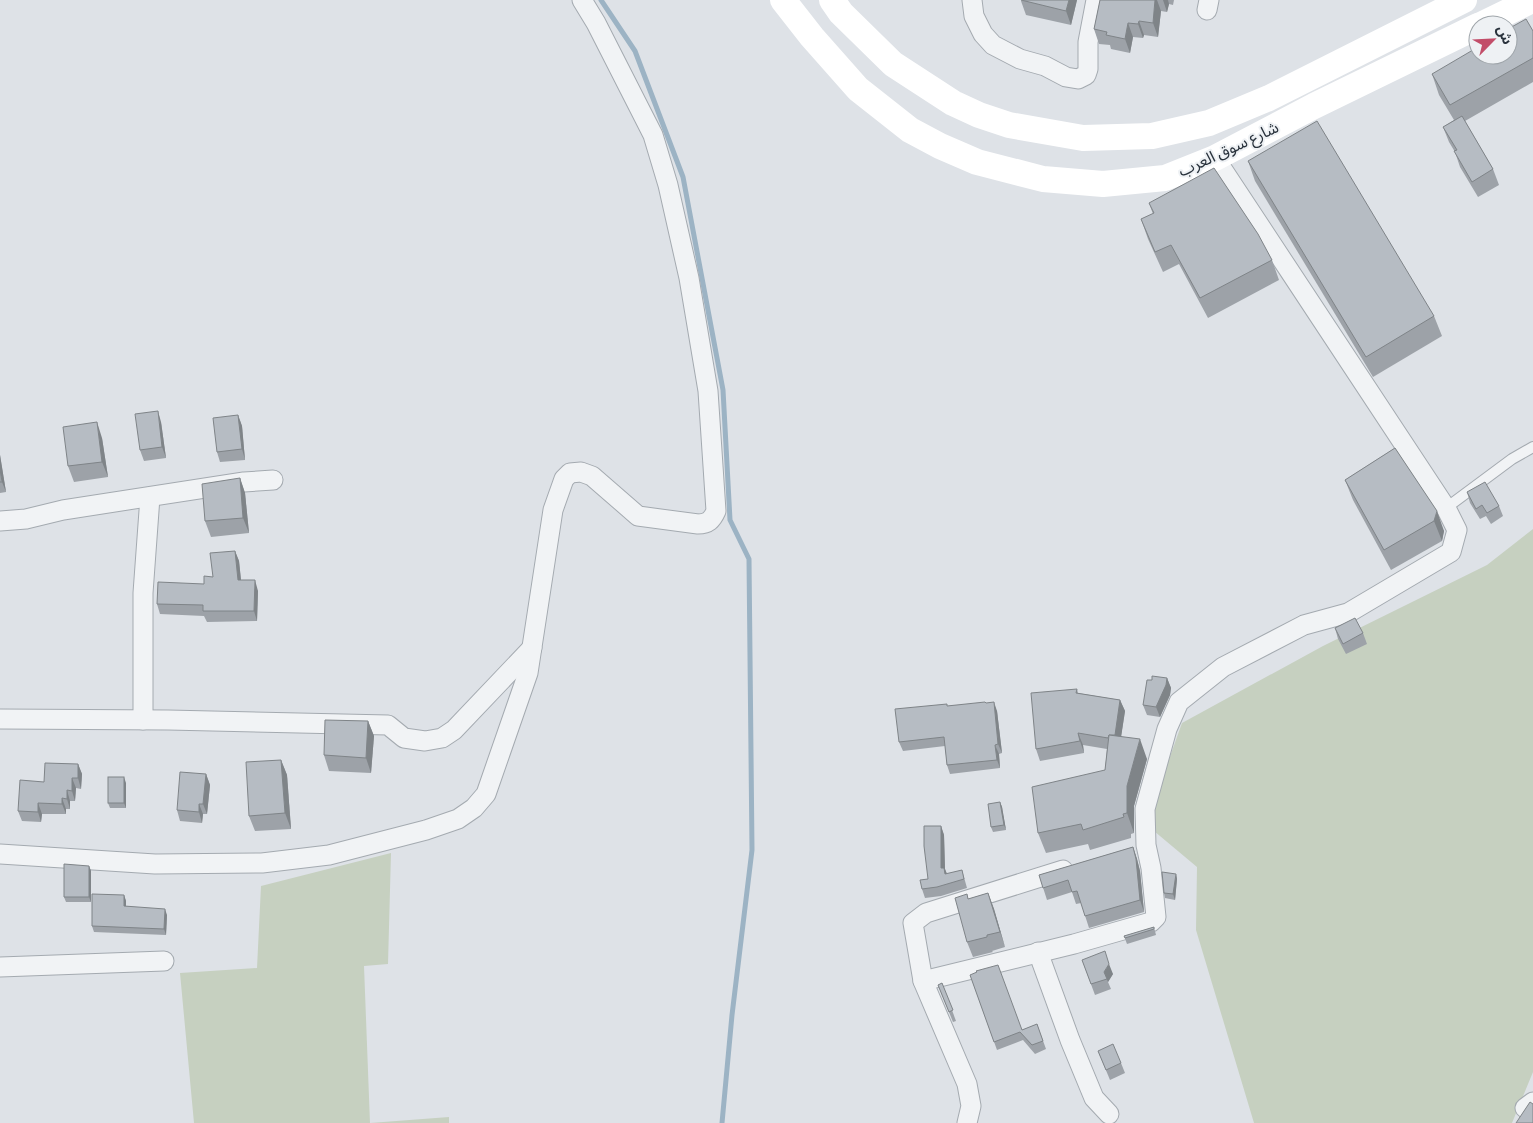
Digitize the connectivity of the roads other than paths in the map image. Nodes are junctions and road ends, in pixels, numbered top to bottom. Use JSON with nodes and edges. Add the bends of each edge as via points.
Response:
{"nodes":[{"id":1,"x":582,"y":0,"type":"edge"},
{"id":2,"x":783,"y":0,"type":"edge"},
{"id":3,"x":832,"y":0,"type":"edge"},
{"id":4,"x":972,"y":0,"type":"edge"},
{"id":5,"x":1096,"y":0,"type":"edge"},
{"id":6,"x":1464,"y":0,"type":"edge"},
{"id":7,"x":1532,"y":0,"type":"edge"},
{"id":8,"x":1501,"y":15,"type":"edge"},
{"id":9,"x":1468,"y":31,"type":"edge"},
{"id":10,"x":1215,"y":158,"type":"junction"},
{"id":11,"x":1533,"y":447,"type":"edge"},
{"id":12,"x":273,"y":480,"type":"dead end"},
{"id":13,"x":150,"y":497,"type":"junction"},
{"id":14,"x":1446,"y":508,"type":"junction"},
{"id":15,"x":0,"y":521,"type":"edge"},
{"id":16,"x":532,"y":648,"type":"junction"},
{"id":17,"x":0,"y":719,"type":"edge"},
{"id":18,"x":143,"y":720,"type":"junction"},
{"id":19,"x":1146,"y":845,"type":"junction"},
{"id":20,"x":1127,"y":851,"type":"edge"},
{"id":21,"x":0,"y":854,"type":"edge"},
{"id":22,"x":1080,"y":864,"type":"edge"},
{"id":23,"x":1038,"y":952,"type":"junction"},
{"id":24,"x":164,"y":961,"type":"dead end"},
{"id":25,"x":0,"y":966,"type":"edge"},
{"id":26,"x":923,"y":981,"type":"junction"},
{"id":27,"x":1110,"y":1114,"type":"dead end"},
{"id":28,"x":967,"y":1123,"type":"edge"}],
"edges":[{"from":1,"to":16,"type":"street","via":[[653,135],[668,185],[689,278],[708,391],[716,511],[712,520],[704,524],[638,516],[592,476],[570,473],[564,479],[553,510]]},
{"from":2,"to":10,"type":"main road","name":"شارع سوق العرب","via":[[858,89],[910,130],[977,162],[1043,179],[1104,184],[1165,178]]},
{"from":3,"to":6,"type":"main road","via":[[893,64],[953,103],[1009,125],[1083,138],[1152,136],[1209,124],[1269,98]]},
{"from":4,"to":5,"type":"street","via":[[974,16],[993,45],[1020,59],[1078,79],[1086,75],[1088,69],[1088,42]]},
{"from":7,"to":8,"type":"main road","name":"شارع سوق العرب"},
{"from":9,"to":10,"type":"main road","name":"شارع سوق العرب"},
{"from":10,"to":14,"type":"street"},
{"from":11,"to":14,"type":"lane"},
{"from":12,"to":13,"type":"street"},
{"from":13,"to":15,"type":"street"},
{"from":13,"to":18,"type":"street","via":[[143,593]]},
{"from":14,"to":19,"type":"street","via":[[1456,530],[1451,552],[1348,613],[1304,625],[1223,667],[1179,702],[1167,729],[1145,808]]},
{"from":16,"to":18,"type":"street","via":[[454,730],[442,738],[425,741],[404,738],[388,725]]},
{"from":16,"to":21,"type":"street","via":[[528,673],[486,794],[474,808],[458,818],[426,830],[329,855],[262,863],[155,864]]},
{"from":17,"to":18,"type":"street"},
{"from":19,"to":20,"type":"street"},
{"from":19,"to":23,"type":"street","via":[[1156,917],[1151,922]]},
{"from":22,"to":26,"type":"street","via":[[926,913],[913,923]]},
{"from":23,"to":26,"type":"street"},
{"from":23,"to":27,"type":"street","via":[[1094,1098]]},
{"from":24,"to":25,"type":"street"},
{"from":26,"to":28,"type":"street","via":[[967,1084],[971,1106]]}]}
